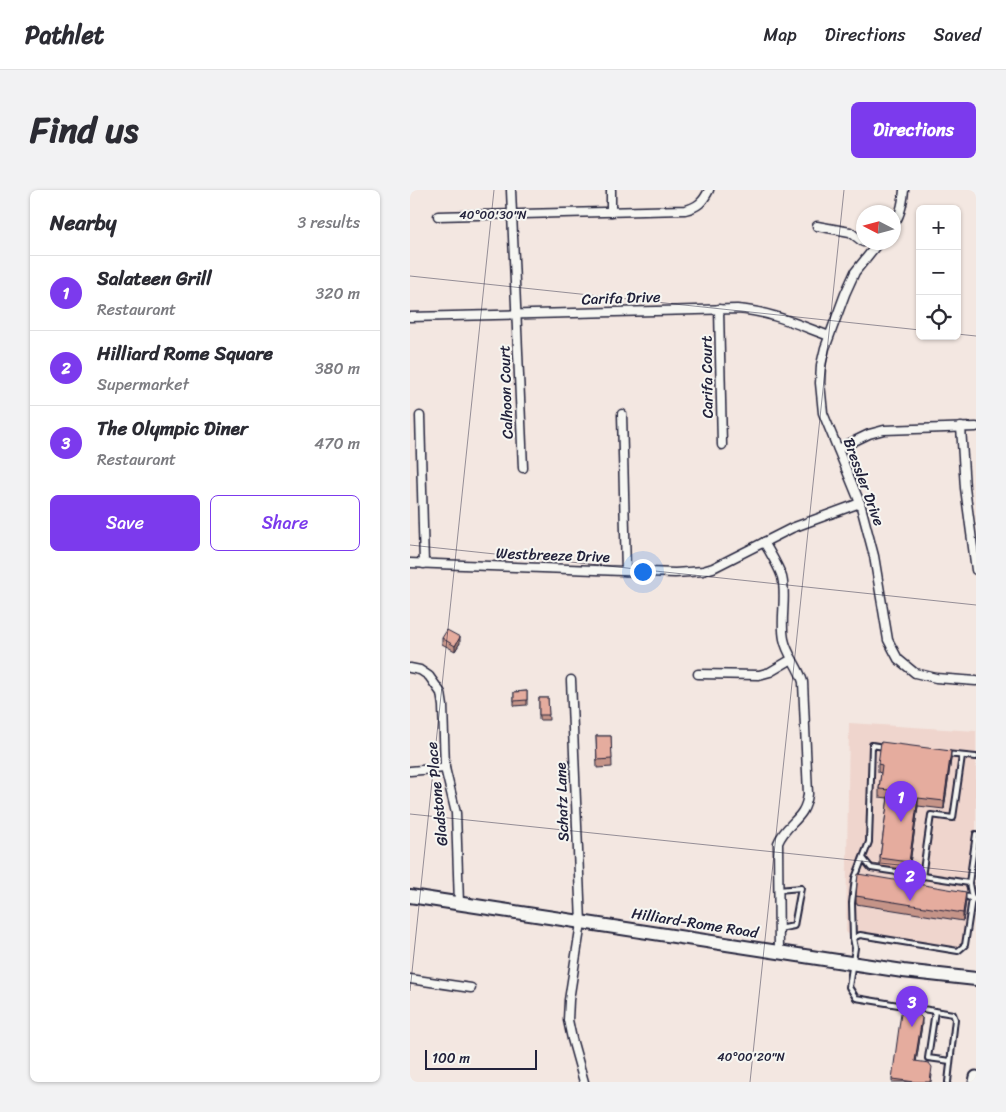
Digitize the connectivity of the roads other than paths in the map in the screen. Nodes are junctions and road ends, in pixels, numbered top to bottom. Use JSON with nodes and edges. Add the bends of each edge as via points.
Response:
{"nodes":[{"id":1,"x":511,"y":190,"type":"edge"},
{"id":2,"x":610,"y":190,"type":"edge"},
{"id":3,"x":709,"y":190,"type":"edge"},
{"id":4,"x":904,"y":190,"type":"edge"},
{"id":5,"x":901,"y":209,"type":"edge"},
{"id":6,"x":611,"y":212,"type":"junction"},
{"id":7,"x":511,"y":215,"type":"junction"},
{"id":8,"x":438,"y":216,"type":"dead end"},
{"id":9,"x":818,"y":226,"type":"dead end"},
{"id":10,"x":856,"y":236,"type":"edge"},
{"id":11,"x":873,"y":250,"type":"edge"},
{"id":12,"x":720,"y":309,"type":"junction"},
{"id":13,"x":517,"y":314,"type":"junction"},
{"id":14,"x":410,"y":317,"type":"edge"},
{"id":15,"x":829,"y":336,"type":"junction"},
{"id":16,"x":622,"y":414,"type":"dead end"},
{"id":17,"x":420,"y":416,"type":"dead end"},
{"id":18,"x":976,"y":426,"type":"edge"},
{"id":19,"x":961,"y":427,"type":"junction"},
{"id":20,"x":722,"y":445,"type":"dead end"},
{"id":21,"x":838,"y":449,"type":"junction"},
{"id":22,"x":523,"y":468,"type":"dead end"},
{"id":23,"x":860,"y":503,"type":"junction"},
{"id":24,"x":764,"y":542,"type":"junction"},
{"id":25,"x":410,"y":563,"type":"edge"},
{"id":26,"x":424,"y":564,"type":"junction"},
{"id":27,"x":976,"y":570,"type":"edge"},
{"id":28,"x":626,"y":571,"type":"junction"},
{"id":29,"x":792,"y":659,"type":"junction"},
{"id":30,"x":410,"y":668,"type":"edge"},
{"id":31,"x":698,"y":674,"type":"dead end"},
{"id":32,"x":571,"y":680,"type":"dead end"},
{"id":33,"x":976,"y":681,"type":"edge"},
{"id":34,"x":890,"y":747,"type":"edge"},
{"id":35,"x":944,"y":754,"type":"edge"},
{"id":36,"x":962,"y":756,"type":"junction"},
{"id":37,"x":976,"y":757,"type":"edge"},
{"id":38,"x":445,"y":768,"type":"junction"},
{"id":39,"x":410,"y":771,"type":"edge"},
{"id":40,"x":976,"y":834,"type":"edge"},
{"id":41,"x":863,"y":858,"type":"junction"},
{"id":42,"x":922,"y":877,"type":"junction"},
{"id":43,"x":855,"y":878,"type":"junction"},
{"id":44,"x":865,"y":879,"type":"edge"},
{"id":45,"x":969,"y":883,"type":"junction"},
{"id":46,"x":778,"y":890,"type":"junction"},
{"id":47,"x":952,"y":893,"type":"edge"},
{"id":48,"x":410,"y":896,"type":"edge"},
{"id":49,"x":974,"y":900,"type":"edge"},
{"id":50,"x":458,"y":904,"type":"junction"},
{"id":51,"x":581,"y":922,"type":"junction"},
{"id":52,"x":779,"y":929,"type":"junction"},
{"id":53,"x":853,"y":938,"type":"junction"},
{"id":54,"x":779,"y":952,"type":"junction"},
{"id":55,"x":852,"y":963,"type":"junction"},
{"id":56,"x":410,"y":979,"type":"edge"},
{"id":57,"x":976,"y":980,"type":"edge"},
{"id":58,"x":471,"y":988,"type":"dead end"},
{"id":59,"x":935,"y":1011,"type":"junction"},
{"id":60,"x":950,"y":1061,"type":"junction"},
{"id":61,"x":976,"y":1077,"type":"edge"},
{"id":62,"x":584,"y":1082,"type":"edge"},
{"id":63,"x":948,"y":1082,"type":"edge"},
{"id":64,"x":975,"y":1082,"type":"edge"}],
"edges":[{"from":1,"to":7,"type":"street","name":"Calhoon Court"},
{"from":2,"to":6,"type":"street"},
{"from":3,"to":6,"type":"street","via":[[703,202],[695,208]]},
{"from":4,"to":5,"type":"street"},
{"from":6,"to":7,"type":"street"},
{"from":7,"to":8,"type":"street"},
{"from":7,"to":13,"type":"street","name":"Calhoon Court"},
{"from":9,"to":10,"type":"street","via":[[850,232]]},
{"from":11,"to":15,"type":"street","name":"Bressler Drive","via":[[856,272]]},
{"from":12,"to":13,"type":"street","name":"Carifa Drive"},
{"from":12,"to":15,"type":"street","name":"Carifa Drive","via":[[761,311]]},
{"from":12,"to":20,"type":"street","name":"Carifa Court"},
{"from":13,"to":14,"type":"street","name":"Carifa Drive"},
{"from":13,"to":22,"type":"street","name":"Calhoon Court"},
{"from":15,"to":21,"type":"street","name":"Bressler Drive","via":[[821,365],[821,399]]},
{"from":16,"to":28,"type":"street"},
{"from":17,"to":26,"type":"street"},
{"from":18,"to":19,"type":"street"},
{"from":19,"to":21,"type":"street","via":[[884,430]]},
{"from":19,"to":27,"type":"street"},
{"from":21,"to":23,"type":"street","name":"Bressler Drive"},
{"from":23,"to":24,"type":"street","name":"Westbreeze Drive"},
{"from":23,"to":33,"type":"street","name":"Bressler Drive","via":[[874,556],[888,640],[898,659],[915,673]]},
{"from":24,"to":28,"type":"street","name":"Westbreeze Drive","via":[[722,565],[703,571]]},
{"from":24,"to":29,"type":"street","via":[[782,576],[783,632]]},
{"from":25,"to":26,"type":"street","name":"Westbreeze Drive"},
{"from":26,"to":28,"type":"street","name":"Westbreeze Drive"},
{"from":29,"to":31,"type":"street","via":[[770,672],[759,674]]},
{"from":29,"to":46,"type":"street","via":[[803,682],[808,794],[804,811],[786,829],[778,843]]},
{"from":30,"to":38,"type":"street","name":"Gladstone Place","via":[[429,676],[441,693]]},
{"from":32,"to":51,"type":"street","name":"Schatz Lane"},
{"from":34,"to":41,"type":"lane","via":[[872,745],[869,842]]},
{"from":35,"to":36,"type":"lane"},
{"from":36,"to":37,"type":"lane"},
{"from":36,"to":42,"type":"lane","via":[[953,818],[931,815]]},
{"from":38,"to":39,"type":"street"},
{"from":38,"to":50,"type":"street","name":"Gladstone Place","via":[[456,813]]},
{"from":40,"to":45,"type":"lane"},
{"from":41,"to":42,"type":"lane","via":[[871,868]]},
{"from":41,"to":43,"type":"lane"},
{"from":42,"to":45,"type":"lane"},
{"from":43,"to":44,"type":"lane"},
{"from":43,"to":53,"type":"lane"},
{"from":45,"to":49,"type":"lane"},
{"from":46,"to":52,"type":"street"},
{"from":46,"to":52,"type":"lane","via":[[801,888],[794,926]]},
{"from":47,"to":49,"type":"lane"},
{"from":48,"to":50,"type":"main road","name":"Hilliard-Rome Road"},
{"from":49,"to":53,"type":"lane","via":[[965,945],[958,951],[860,935]]},
{"from":50,"to":51,"type":"main road","name":"Hilliard-Rome Road"},
{"from":51,"to":54,"type":"main road","name":"Hilliard-Rome Road"},
{"from":51,"to":62,"type":"street","name":"Schatz Lane","via":[[568,1020]]},
{"from":52,"to":54,"type":"street"},
{"from":53,"to":55,"type":"lane"},
{"from":54,"to":55,"type":"main road","name":"Hilliard-Rome Road"},
{"from":55,"to":57,"type":"main road","name":"Hilliard-Rome Road"},
{"from":55,"to":59,"type":"lane","via":[[849,987],[856,998]]},
{"from":56,"to":58,"type":"street"},
{"from":59,"to":60,"type":"lane","via":[[953,1014],[955,1019]]},
{"from":59,"to":60,"type":"lane","via":[[928,1058]]},
{"from":60,"to":63,"type":"lane"},
{"from":61,"to":64,"type":"main road"}]}
